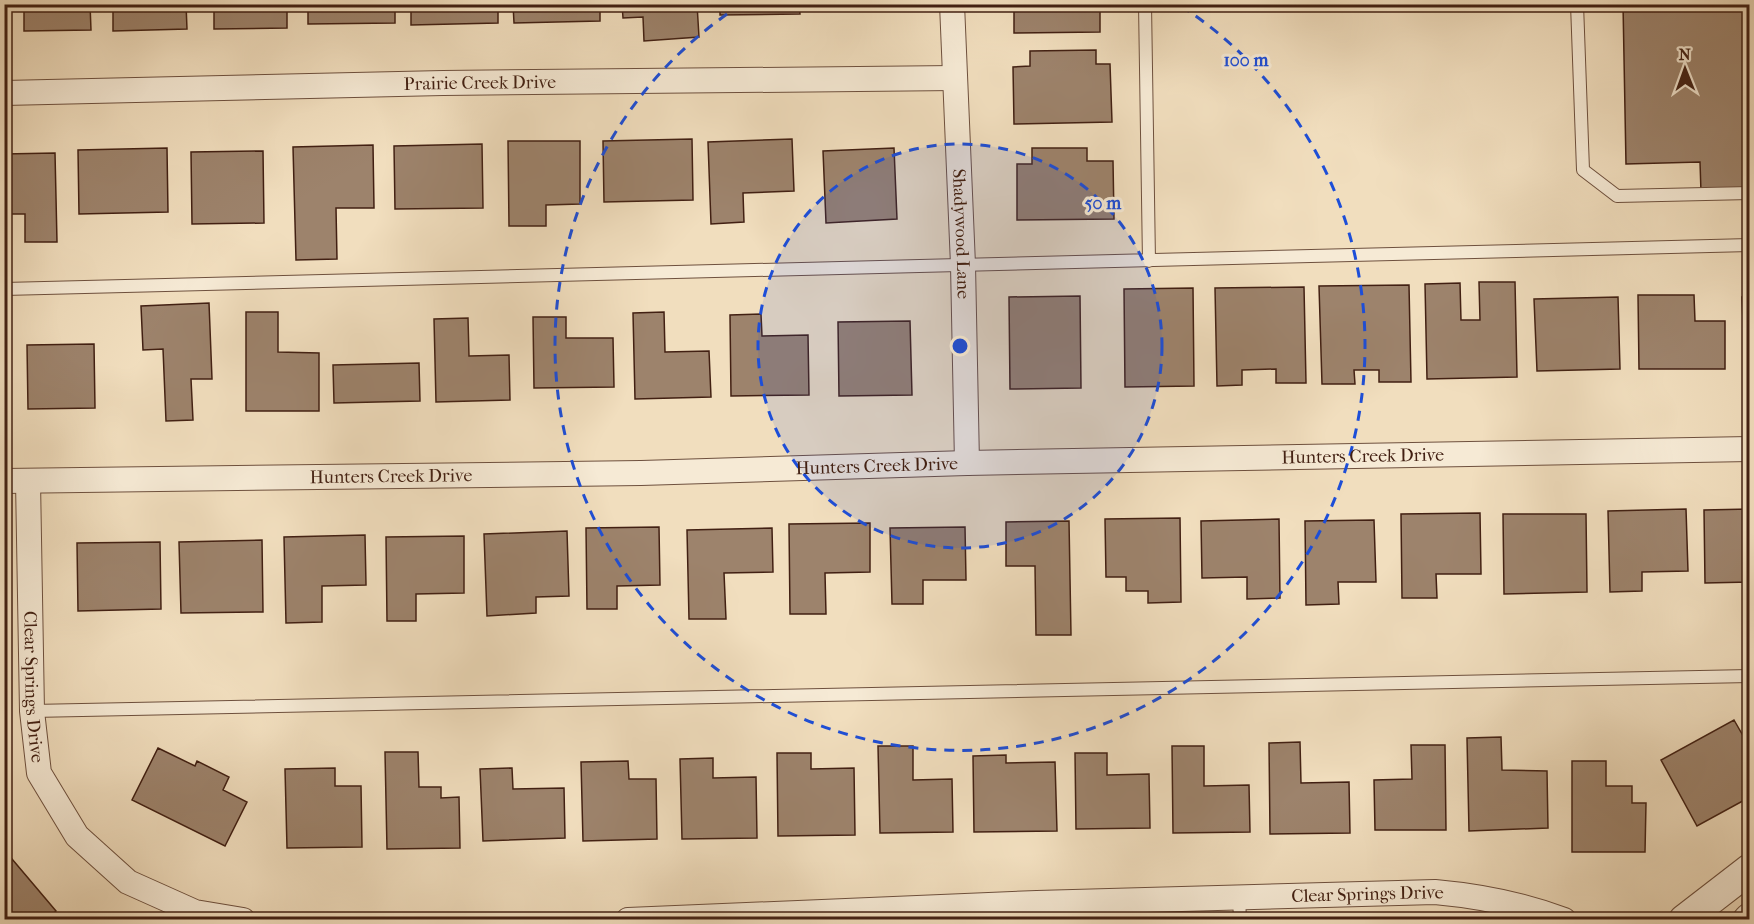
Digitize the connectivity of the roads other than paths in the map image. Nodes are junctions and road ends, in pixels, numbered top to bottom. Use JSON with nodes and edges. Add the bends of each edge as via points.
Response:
{"nodes":[{"id":1,"x":952,"y":4,"type":"edge"},
{"id":2,"x":1145,"y":4,"type":"edge"},
{"id":3,"x":1577,"y":4,"type":"edge"},
{"id":4,"x":955,"y":78,"type":"junction"},
{"id":5,"x":4,"y":93,"type":"edge"},
{"id":6,"x":1749,"y":193,"type":"edge"},
{"id":7,"x":1749,"y":245,"type":"edge"},
{"id":8,"x":1149,"y":261,"type":"junction"},
{"id":9,"x":963,"y":266,"type":"junction"},
{"id":10,"x":4,"y":289,"type":"edge"},
{"id":11,"x":1749,"y":448,"type":"edge"},
{"id":12,"x":967,"y":463,"type":"junction"},
{"id":13,"x":16,"y":481,"type":"edge"},
{"id":14,"x":1749,"y":676,"type":"edge"},
{"id":15,"x":32,"y":711,"type":"junction"},
{"id":16,"x":1749,"y":869,"type":"edge"},
{"id":17,"x":1240,"y":908,"type":"edge"},
{"id":18,"x":1037,"y":911,"type":"edge"},
{"id":19,"x":842,"y":915,"type":"edge"},
{"id":20,"x":655,"y":919,"type":"edge"},
{"id":21,"x":243,"y":920,"type":"edge"},
{"id":22,"x":628,"y":920,"type":"edge"},
{"id":23,"x":1564,"y":920,"type":"edge"},
{"id":24,"x":1684,"y":920,"type":"edge"}],
"edges":[{"from":1,"to":4,"type":"street","name":"Shadywood Lane"},
{"from":2,"to":8,"type":"lane"},
{"from":3,"to":6,"type":"lane","via":[[1583,170],[1617,196]]},
{"from":4,"to":5,"type":"street","name":"Prairie Creek Drive"},
{"from":4,"to":9,"type":"street","name":"Shadywood Lane"},
{"from":7,"to":8,"type":"lane"},
{"from":8,"to":9,"type":"lane"},
{"from":9,"to":10,"type":"lane"},
{"from":9,"to":12,"type":"street","name":"Shadywood Lane"},
{"from":11,"to":12,"type":"street","name":"Hunters Creek Drive"},
{"from":12,"to":13,"type":"street","name":"Hunters Creek Drive"},
{"from":13,"to":15,"type":"street","name":"Clear Springs Drive"},
{"from":14,"to":15,"type":"lane"},
{"from":15,"to":21,"type":"street","name":"Clear Springs Drive","via":[[39,773],[77,836],[128,882],[195,912]]},
{"from":16,"to":24,"type":"street"},
{"from":17,"to":18,"type":"street","name":"Clear Springs Drive"},
{"from":17,"to":23,"type":"street","name":"Clear Springs Drive","via":[[1435,892],[1476,896]]},
{"from":18,"to":19,"type":"street","name":"Clear Springs Drive"},
{"from":19,"to":20,"type":"street","name":"Clear Springs Drive"},
{"from":20,"to":22,"type":"street","name":"Clear Springs Drive"}]}
